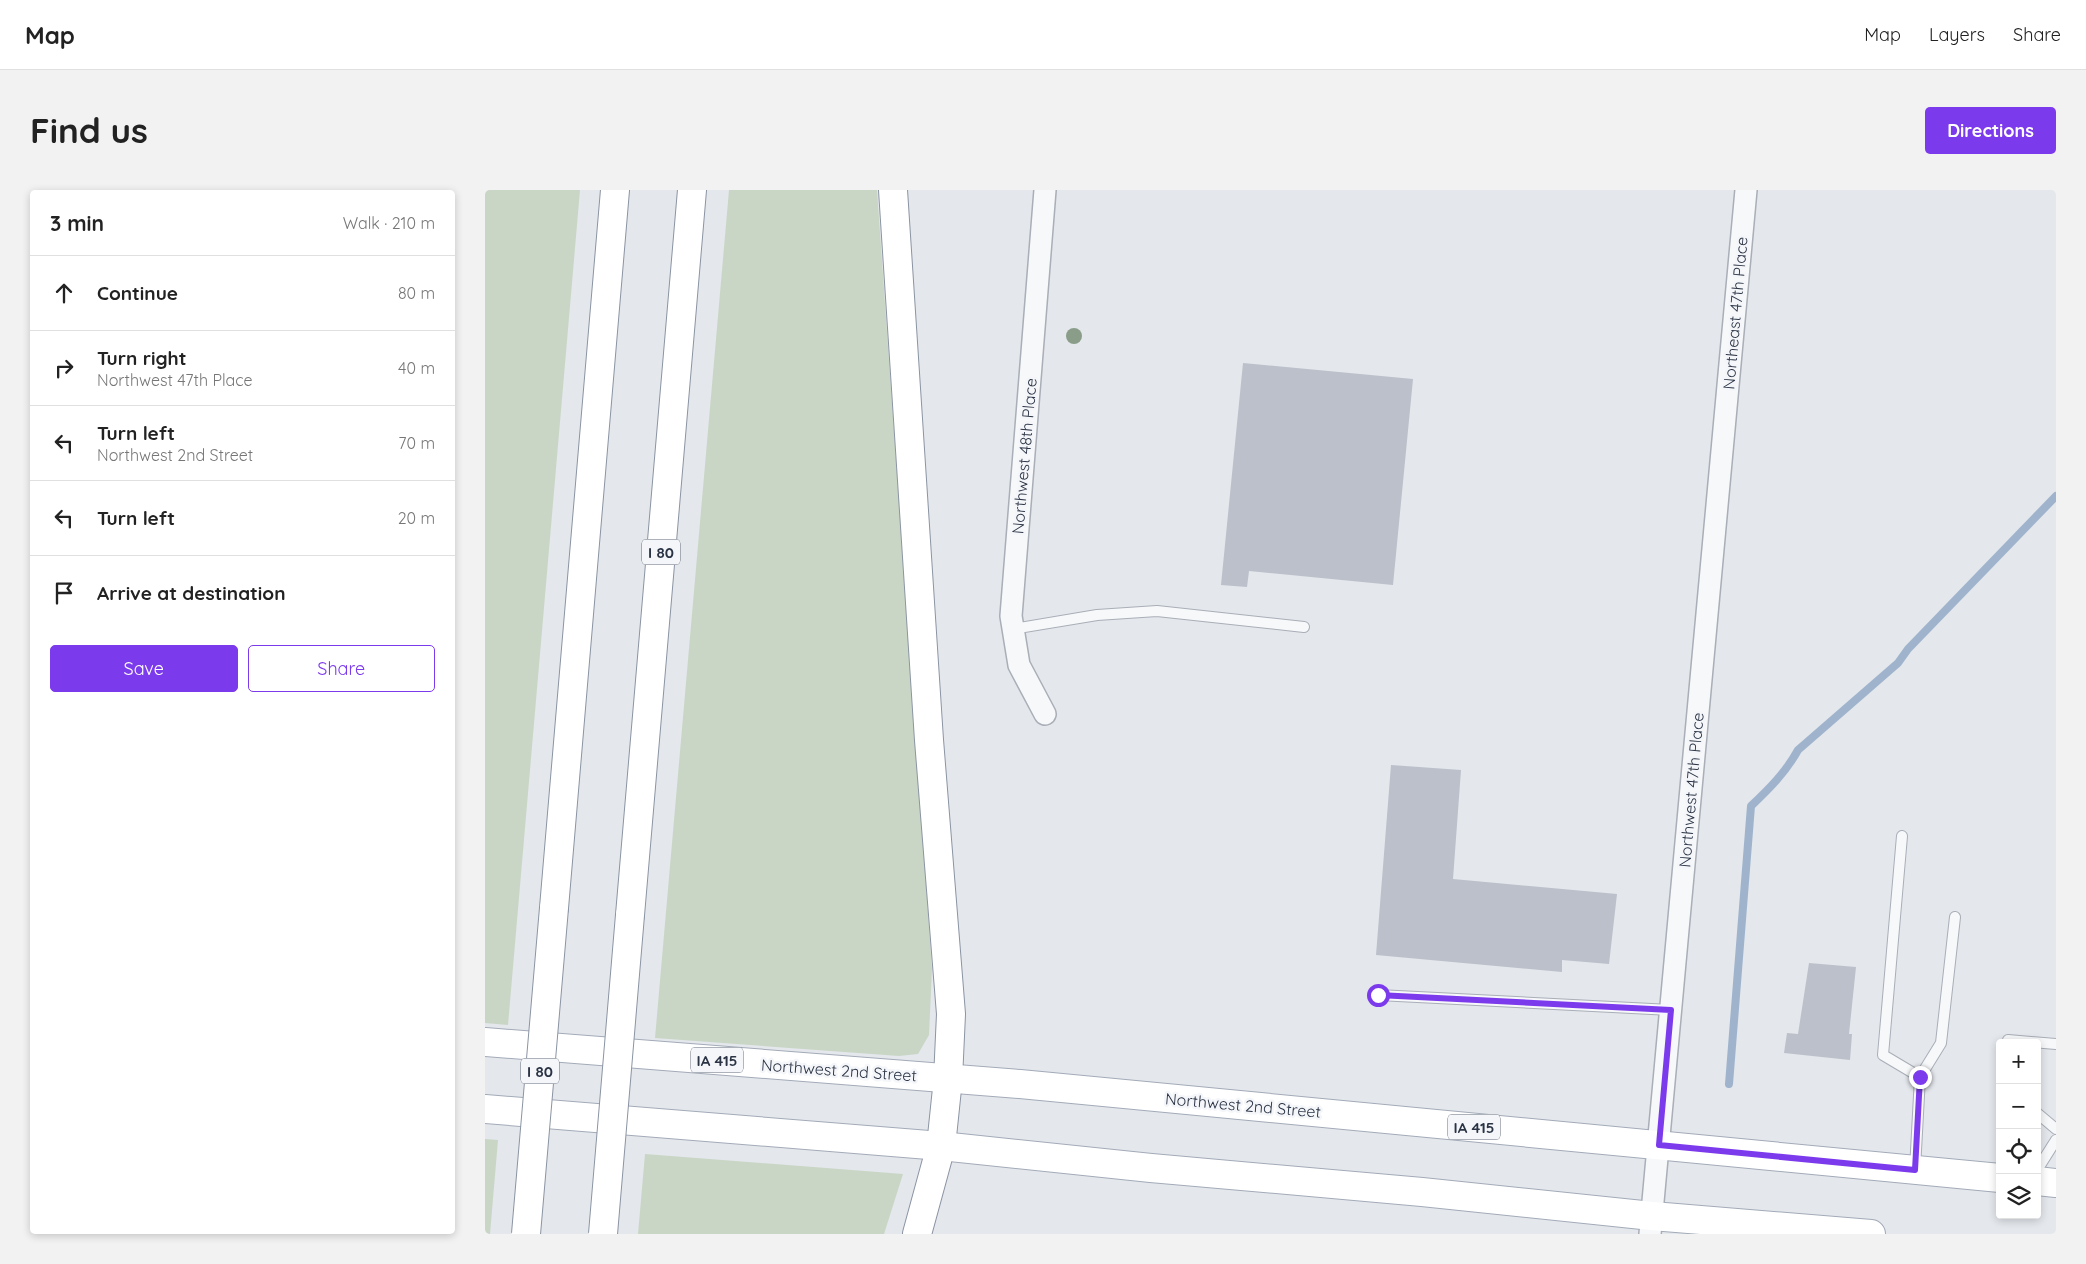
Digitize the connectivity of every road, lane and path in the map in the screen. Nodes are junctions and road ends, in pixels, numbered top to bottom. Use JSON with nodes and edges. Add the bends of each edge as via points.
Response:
{"nodes":[{"id":1,"x":615,"y":190,"type":"edge"},
{"id":2,"x":692,"y":190,"type":"edge"},
{"id":3,"x":893,"y":190,"type":"edge"},
{"id":4,"x":1045,"y":190,"type":"edge"},
{"id":5,"x":1746,"y":190,"type":"edge"},
{"id":6,"x":1723,"y":436,"type":"joint"},
{"id":7,"x":1304,"y":627,"type":"dead end"},
{"id":8,"x":1013,"y":629,"type":"junction"},
{"id":9,"x":1045,"y":714,"type":"dead end"},
{"id":10,"x":1902,"y":836,"type":"dead end"},
{"id":11,"x":1955,"y":917,"type":"dead end"},
{"id":12,"x":1378,"y":995,"type":"dead end"},
{"id":13,"x":1671,"y":1010,"type":"junction"},
{"id":14,"x":485,"y":1042,"type":"edge"},
{"id":15,"x":2041,"y":1043,"type":"edge"},
{"id":16,"x":2056,"y":1044,"type":"edge"},
{"id":17,"x":1920,"y":1077,"type":"junction"},
{"id":18,"x":948,"y":1079,"type":"junction"},
{"id":19,"x":485,"y":1109,"type":"edge"},
{"id":20,"x":2041,"y":1116,"type":"edge"},
{"id":21,"x":2056,"y":1129,"type":"edge"},
{"id":22,"x":2056,"y":1140,"type":"edge"},
{"id":23,"x":1659,"y":1145,"type":"junction"},
{"id":24,"x":941,"y":1146,"type":"junction"},
{"id":25,"x":2041,"y":1164,"type":"edge"},
{"id":26,"x":1915,"y":1170,"type":"junction"},
{"id":27,"x":1996,"y":1178,"type":"edge"},
{"id":28,"x":2041,"y":1181,"type":"edge"},
{"id":29,"x":2056,"y":1183,"type":"edge"},
{"id":30,"x":1651,"y":1225,"type":"edge"},
{"id":31,"x":526,"y":1234,"type":"edge"},
{"id":32,"x":603,"y":1234,"type":"edge"},
{"id":33,"x":917,"y":1234,"type":"edge"},
{"id":34,"x":1871,"y":1234,"type":"edge"}],
"edges":[{"from":1,"to":31,"type":"main road","number":"I 80","bridge":true},
{"from":2,"to":32,"type":"main road","number":"I 80","bridge":true},
{"from":3,"to":18,"type":"main road","via":[[929,740],[951,1014]]},
{"from":4,"to":8,"type":"street","name":"Northwest 48th Place","via":[[1011,616]]},
{"from":5,"to":6,"type":"street","name":"Northeast 47th Place"},
{"from":6,"to":13,"type":"street","name":"Northwest 47th Place"},
{"from":7,"to":8,"type":"lane","via":[[1157,611],[1097,615]]},
{"from":8,"to":9,"type":"street","name":"Northwest 48th Place","via":[[1019,665]]},
{"from":10,"to":17,"type":"lane","via":[[1883,1055]]},
{"from":11,"to":17,"type":"lane","via":[[1941,1043]]},
{"from":12,"to":13,"type":"lane"},
{"from":13,"to":23,"type":"street","name":"Northwest 47th Place"},
{"from":14,"to":18,"type":"main road","name":"Northwest 2nd Street","number":"IA 415"},
{"from":15,"to":16,"type":"lane"},
{"from":17,"to":26,"type":"lane"},
{"from":18,"to":23,"type":"main road","name":"Northwest 2nd Street","number":"IA 415"},
{"from":18,"to":24,"type":"main road"},
{"from":19,"to":24,"type":"main road"},
{"from":20,"to":21,"type":"lane"},
{"from":22,"to":25,"type":"lane"},
{"from":23,"to":26,"type":"main road","name":"Northwest 2nd Street","number":"IA 415"},
{"from":23,"to":30,"type":"street","name":"Northwest 47th Place"},
{"from":24,"to":30,"type":"main road","via":[[1422,1192]]},
{"from":24,"to":33,"type":"main road"},
{"from":26,"to":27,"type":"main road","name":"Northwest 2nd Street","number":"IA 415"},
{"from":28,"to":29,"type":"main road"},
{"from":30,"to":34,"type":"main road"}]}
